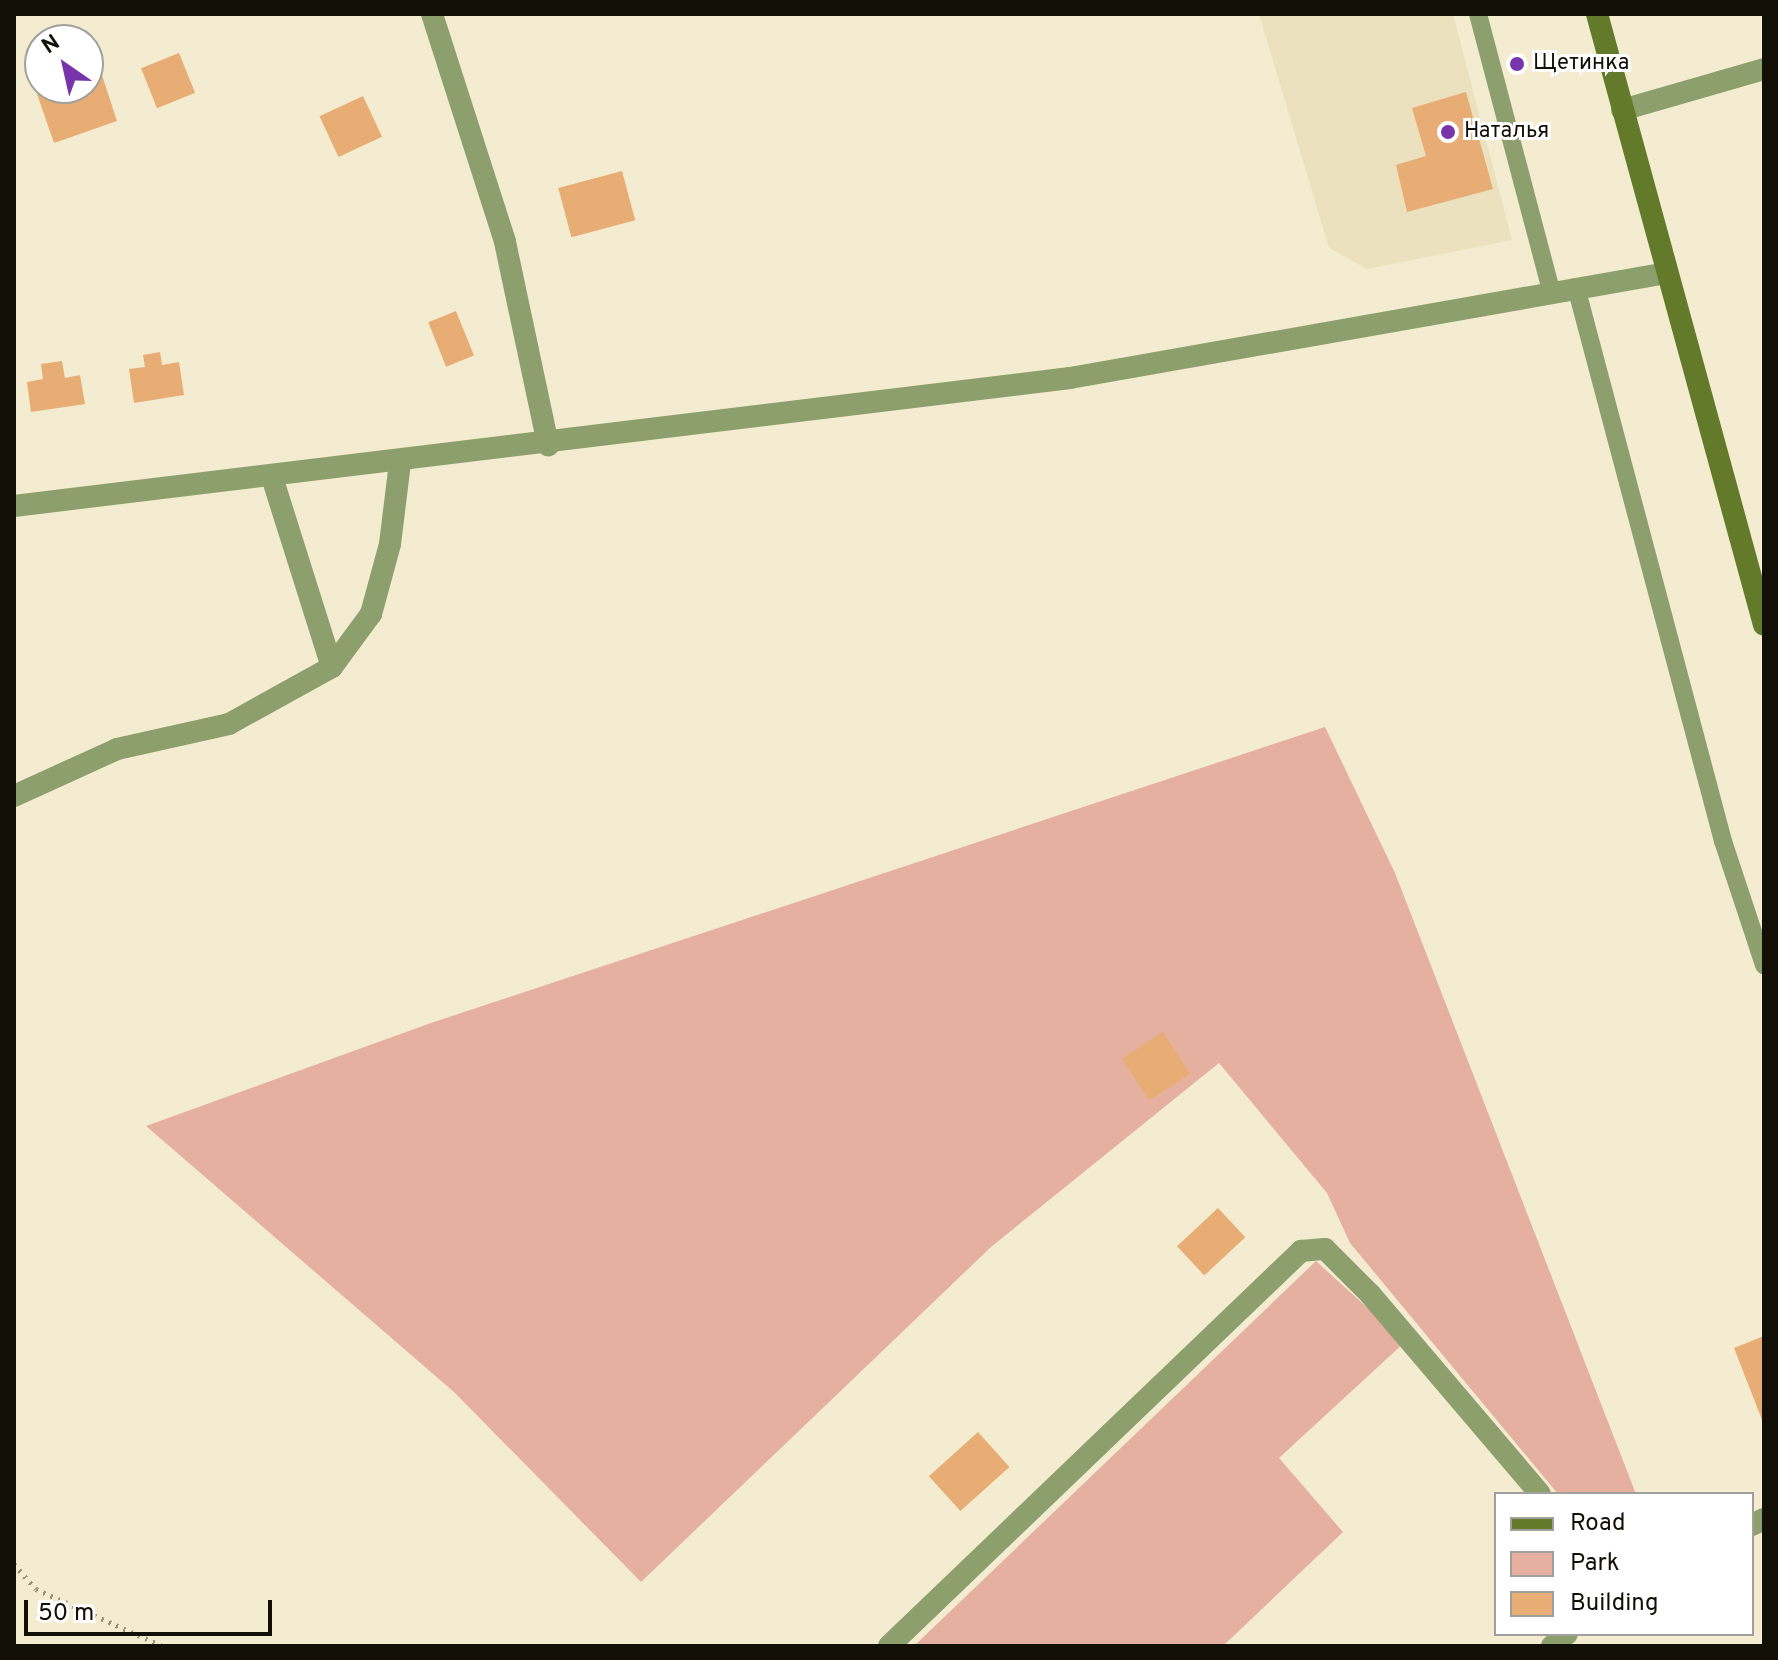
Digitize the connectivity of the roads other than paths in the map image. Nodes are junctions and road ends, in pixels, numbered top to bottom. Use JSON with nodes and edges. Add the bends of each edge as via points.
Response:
{"nodes":[{"id":1,"x":432,"y":14,"type":"edge"},
{"id":2,"x":1478,"y":14,"type":"edge"},
{"id":3,"x":1597,"y":14,"type":"edge"},
{"id":4,"x":1764,"y":69,"type":"edge"},
{"id":5,"x":1622,"y":110,"type":"junction"},
{"id":6,"x":1667,"y":273,"type":"junction"},
{"id":7,"x":1576,"y":287,"type":"junction"},
{"id":8,"x":1552,"y":294,"type":"junction"},
{"id":9,"x":548,"y":445,"type":"junction"},
{"id":10,"x":400,"y":462,"type":"junction"},
{"id":11,"x":272,"y":477,"type":"junction"},
{"id":12,"x":14,"y":506,"type":"edge"},
{"id":13,"x":1764,"y":625,"type":"edge"},
{"id":14,"x":332,"y":667,"type":"junction"},
{"id":15,"x":14,"y":796,"type":"edge"},
{"id":16,"x":1764,"y":965,"type":"edge"},
{"id":17,"x":1538,"y":1492,"type":"edge"},
{"id":18,"x":889,"y":1646,"type":"edge"}],
"edges":[{"from":1,"to":9,"type":"street","via":[[505,242]]},
{"from":2,"to":8,"type":"lane"},
{"from":3,"to":5,"type":"main road"},
{"from":4,"to":5,"type":"street"},
{"from":5,"to":6,"type":"main road"},
{"from":6,"to":7,"type":"street"},
{"from":6,"to":13,"type":"main road"},
{"from":7,"to":8,"type":"street"},
{"from":7,"to":16,"type":"lane","via":[[1723,841]]},
{"from":8,"to":9,"type":"street","via":[[1070,378]]},
{"from":9,"to":10,"type":"street"},
{"from":10,"to":11,"type":"street"},
{"from":10,"to":14,"type":"street","via":[[390,544],[371,614]]},
{"from":11,"to":12,"type":"street"},
{"from":11,"to":14,"type":"street"},
{"from":14,"to":15,"type":"street","via":[[229,724],[117,749]]},
{"from":17,"to":18,"type":"street","via":[[1370,1294],[1325,1249],[1301,1251]]}]}
